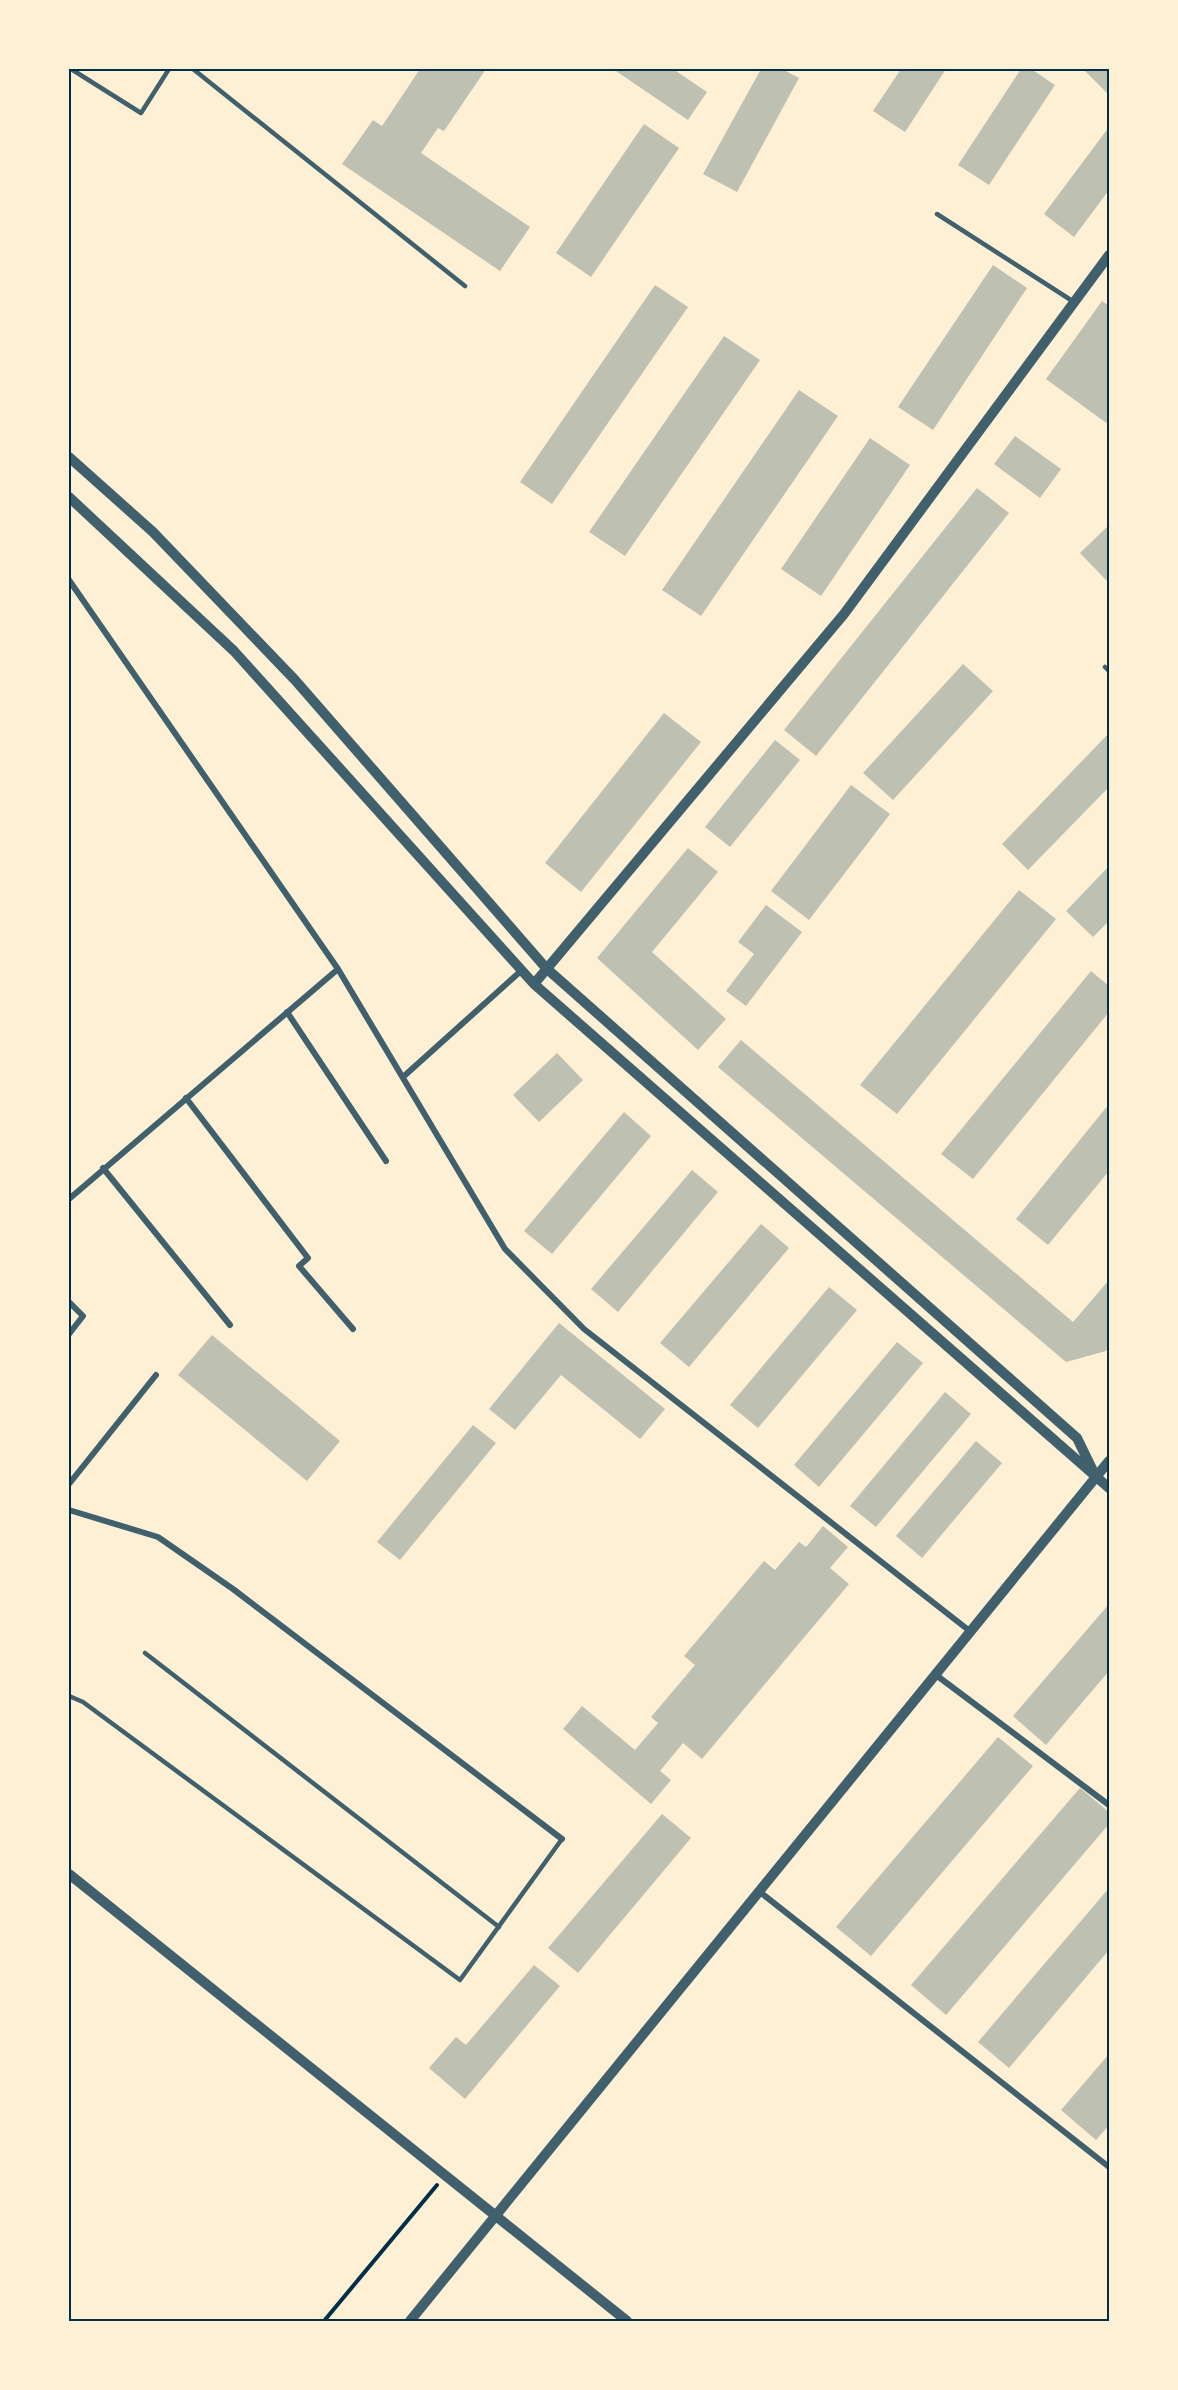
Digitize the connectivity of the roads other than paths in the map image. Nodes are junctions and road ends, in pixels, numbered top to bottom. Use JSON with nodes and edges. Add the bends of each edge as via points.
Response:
{"nodes":[{"id":1,"x":71,"y":69,"type":"edge"},
{"id":2,"x":169,"y":69,"type":"edge"},
{"id":3,"x":193,"y":69,"type":"edge"},
{"id":4,"x":937,"y":214,"type":"dead end"},
{"id":5,"x":1109,"y":255,"type":"edge"},
{"id":6,"x":465,"y":286,"type":"dead end"},
{"id":7,"x":1074,"y":302,"type":"junction"},
{"id":8,"x":69,"y":457,"type":"edge"},
{"id":9,"x":69,"y":497,"type":"edge"},
{"id":10,"x":69,"y":580,"type":"edge"},
{"id":11,"x":546,"y":968,"type":"junction"},
{"id":12,"x":338,"y":969,"type":"junction"},
{"id":13,"x":522,"y":970,"type":"junction"},
{"id":14,"x":534,"y":984,"type":"junction"},
{"id":15,"x":287,"y":1012,"type":"junction"},
{"id":16,"x":403,"y":1077,"type":"junction"},
{"id":17,"x":186,"y":1098,"type":"junction"},
{"id":18,"x":386,"y":1161,"type":"dead end"},
{"id":19,"x":103,"y":1168,"type":"junction"},
{"id":20,"x":69,"y":1199,"type":"edge"},
{"id":21,"x":69,"y":1302,"type":"edge"},
{"id":22,"x":230,"y":1325,"type":"dead end"},
{"id":23,"x":352,"y":1329,"type":"dead end"},
{"id":24,"x":69,"y":1334,"type":"edge"},
{"id":25,"x":156,"y":1375,"type":"dead end"},
{"id":26,"x":1109,"y":1461,"type":"edge"},
{"id":27,"x":1096,"y":1477,"type":"junction"},
{"id":28,"x":69,"y":1484,"type":"edge"},
{"id":29,"x":1109,"y":1488,"type":"edge"},
{"id":30,"x":69,"y":1510,"type":"edge"},
{"id":31,"x":971,"y":1632,"type":"junction"},
{"id":32,"x":145,"y":1653,"type":"dead end"},
{"id":33,"x":936,"y":1675,"type":"junction"},
{"id":34,"x":69,"y":1696,"type":"edge"},
{"id":35,"x":1109,"y":1805,"type":"edge"},
{"id":36,"x":562,"y":1839,"type":"joint"},
{"id":37,"x":69,"y":1874,"type":"edge"},
{"id":38,"x":760,"y":1892,"type":"junction"},
{"id":39,"x":499,"y":1927,"type":"junction"},
{"id":40,"x":1109,"y":2167,"type":"edge"},
{"id":41,"x":496,"y":2216,"type":"junction"},
{"id":42,"x":410,"y":2321,"type":"edge"},
{"id":43,"x":627,"y":2321,"type":"edge"}],
"edges":[{"from":1,"to":2,"type":"lane","via":[[141,113]]},
{"from":3,"to":6,"type":"lane"},
{"from":4,"to":7,"type":"lane"},
{"from":5,"to":7,"type":"street"},
{"from":7,"to":11,"type":"street","via":[[844,614]]},
{"from":8,"to":11,"type":"street","via":[[153,532],[295,680]]},
{"from":9,"to":13,"type":"street","via":[[234,651]]},
{"from":10,"to":12,"type":"street"},
{"from":11,"to":14,"type":"street"},
{"from":11,"to":27,"type":"street","via":[[1077,1438]]},
{"from":12,"to":15,"type":"street"},
{"from":12,"to":16,"type":"street"},
{"from":13,"to":14,"type":"street"},
{"from":13,"to":16,"type":"street"},
{"from":14,"to":27,"type":"street"},
{"from":15,"to":17,"type":"street"},
{"from":15,"to":18,"type":"street"},
{"from":16,"to":31,"type":"street","via":[[505,1249],[584,1329]]},
{"from":17,"to":19,"type":"street"},
{"from":17,"to":23,"type":"street","via":[[308,1258],[299,1266]]},
{"from":19,"to":20,"type":"street"},
{"from":19,"to":22,"type":"street"},
{"from":21,"to":24,"type":"street","via":[[83,1316]]},
{"from":25,"to":28,"type":"street"},
{"from":26,"to":27,"type":"street"},
{"from":27,"to":29,"type":"street"},
{"from":27,"to":31,"type":"street"},
{"from":30,"to":36,"type":"street","via":[[158,1537],[233,1589]]},
{"from":31,"to":33,"type":"street"},
{"from":32,"to":39,"type":"lane"},
{"from":33,"to":35,"type":"street"},
{"from":33,"to":38,"type":"street"},
{"from":34,"to":39,"type":"lane","via":[[83,1702],[460,1980]]},
{"from":36,"to":39,"type":"lane"},
{"from":37,"to":41,"type":"street"},
{"from":38,"to":40,"type":"street"},
{"from":38,"to":41,"type":"street"},
{"from":41,"to":42,"type":"street"},
{"from":41,"to":43,"type":"street"}]}
